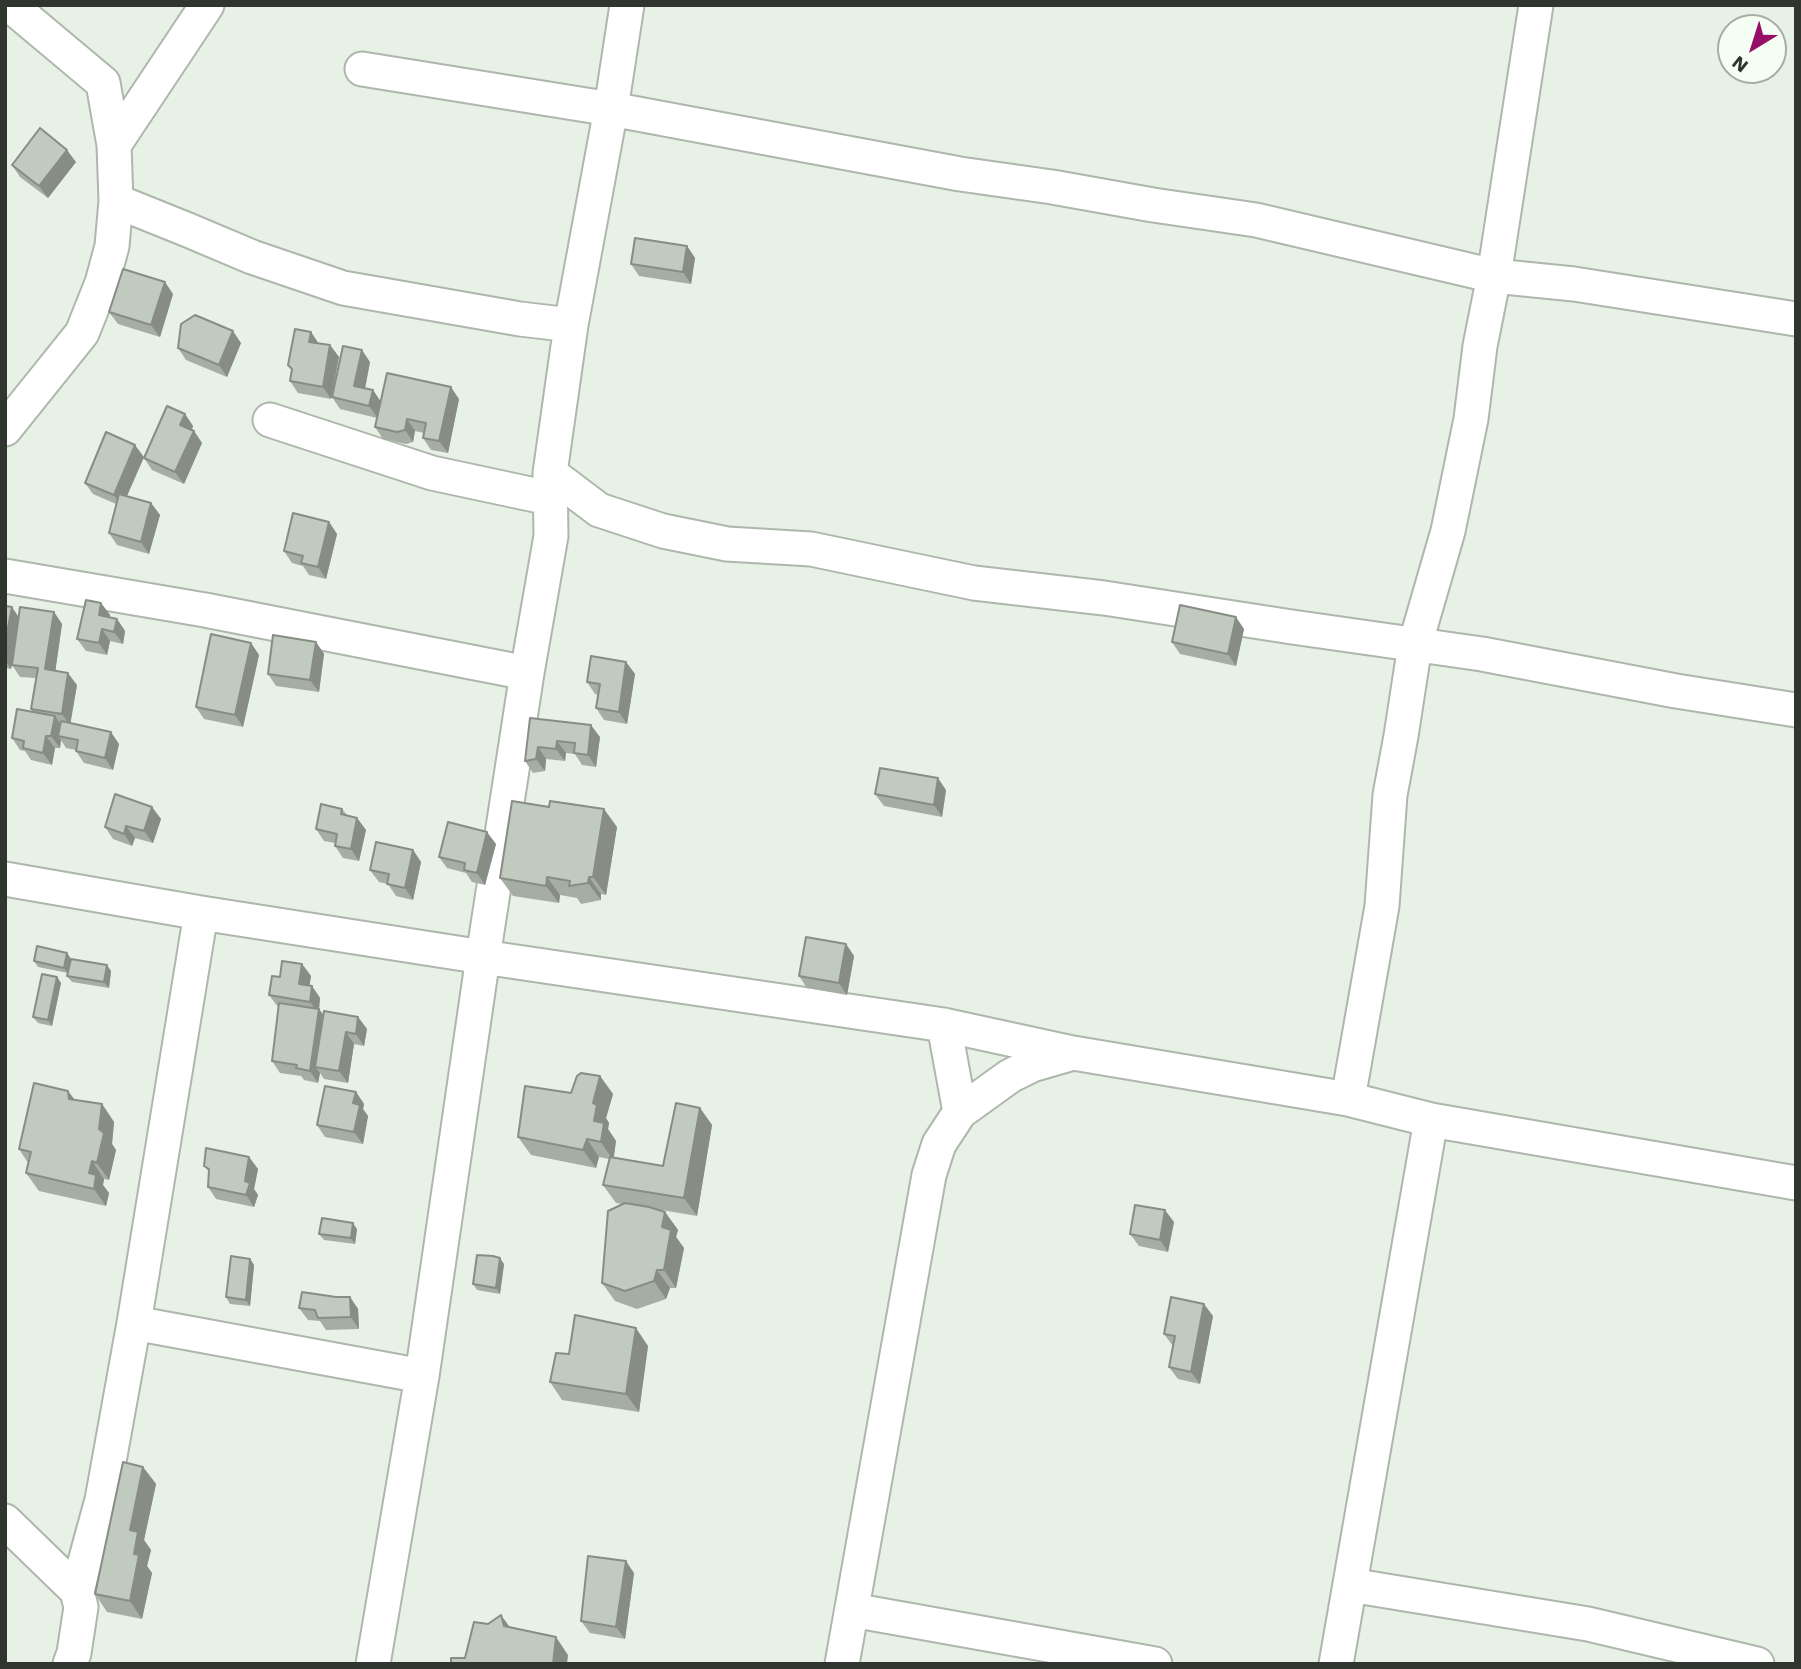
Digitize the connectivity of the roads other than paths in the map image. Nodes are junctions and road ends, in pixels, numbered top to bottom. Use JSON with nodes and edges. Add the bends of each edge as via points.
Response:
{"nodes":[{"id":1,"x":10,"y":5,"type":"edge"},
{"id":2,"x":207,"y":5,"type":"edge"},
{"id":3,"x":626,"y":5,"type":"edge"},
{"id":4,"x":1536,"y":5,"type":"edge"},
{"id":5,"x":362,"y":69,"type":"dead end"},
{"id":6,"x":158,"y":78,"type":"junction"},
{"id":7,"x":103,"y":83,"type":"junction"},
{"id":8,"x":611,"y":109,"type":"junction"},
{"id":9,"x":114,"y":145,"type":"junction"},
{"id":10,"x":116,"y":201,"type":"junction"},
{"id":11,"x":1494,"y":275,"type":"junction"},
{"id":12,"x":1796,"y":319,"type":"edge"},
{"id":13,"x":571,"y":325,"type":"junction"},
{"id":14,"x":270,"y":420,"type":"dead end"},
{"id":15,"x":5,"y":429,"type":"edge"},
{"id":16,"x":549,"y":485,"type":"junction"},
{"id":17,"x":599,"y":510,"type":"junction"},
{"id":18,"x":551,"y":536,"type":"junction"},
{"id":19,"x":5,"y":576,"type":"edge"},
{"id":20,"x":1415,"y":645,"type":"junction"},
{"id":21,"x":527,"y":673,"type":"junction"},
{"id":22,"x":1796,"y":710,"type":"edge"},
{"id":23,"x":5,"y":879,"type":"edge"},
{"id":24,"x":201,"y":912,"type":"junction"},
{"id":25,"x":483,"y":957,"type":"junction"},
{"id":26,"x":944,"y":1025,"type":"junction"},
{"id":27,"x":1073,"y":1053,"type":"junction"},
{"id":28,"x":1348,"y":1099,"type":"junction"},
{"id":29,"x":960,"y":1112,"type":"junction"},
{"id":30,"x":1431,"y":1120,"type":"junction"},
{"id":31,"x":1796,"y":1183,"type":"edge"},
{"id":32,"x":134,"y":1323,"type":"junction"},
{"id":33,"x":422,"y":1376,"type":"junction"},
{"id":34,"x":5,"y":1521,"type":"edge"},
{"id":35,"x":1350,"y":1585,"type":"junction"},
{"id":36,"x":78,"y":1591,"type":"junction"},
{"id":37,"x":852,"y":1609,"type":"junction"},
{"id":38,"x":70,"y":1664,"type":"edge"},
{"id":39,"x":373,"y":1664,"type":"edge"},
{"id":40,"x":842,"y":1664,"type":"edge"},
{"id":41,"x":1154,"y":1664,"type":"edge"},
{"id":42,"x":1336,"y":1664,"type":"edge"},
{"id":43,"x":1756,"y":1664,"type":"edge"}],
"edges":[{"from":1,"to":7,"type":"street"},
{"from":2,"to":6,"type":"street"},
{"from":3,"to":8,"type":"street"},
{"from":4,"to":11,"type":"street"},
{"from":5,"to":8,"type":"street"},
{"from":6,"to":7,"type":"street"},
{"from":6,"to":9,"type":"street"},
{"from":7,"to":9,"type":"street"},
{"from":8,"to":11,"type":"street","via":[[960,174],[1256,220]]},
{"from":8,"to":13,"type":"street"},
{"from":9,"to":10,"type":"street"},
{"from":10,"to":13,"type":"street","via":[[252,257],[343,288]]},
{"from":10,"to":15,"type":"street","via":[[112,246],[82,334]]},
{"from":11,"to":12,"type":"street"},
{"from":11,"to":20,"type":"street","via":[[1448,531]]},
{"from":13,"to":16,"type":"street"},
{"from":14,"to":16,"type":"street","via":[[432,474]]},
{"from":16,"to":17,"type":"street"},
{"from":16,"to":18,"type":"street"},
{"from":17,"to":18,"type":"street"},
{"from":17,"to":20,"type":"street","via":[[663,531],[727,544],[811,549],[974,583]]},
{"from":18,"to":21,"type":"street"},
{"from":19,"to":21,"type":"street"},
{"from":20,"to":22,"type":"street"},
{"from":20,"to":28,"type":"street","via":[[1390,795],[1382,906]]},
{"from":21,"to":25,"type":"street"},
{"from":23,"to":24,"type":"street"},
{"from":24,"to":25,"type":"street"},
{"from":24,"to":32,"type":"street"},
{"from":25,"to":26,"type":"street"},
{"from":25,"to":33,"type":"street"},
{"from":26,"to":27,"type":"street"},
{"from":26,"to":29,"type":"street"},
{"from":27,"to":28,"type":"street"},
{"from":27,"to":29,"type":"street","via":[[1010,1076]]},
{"from":28,"to":30,"type":"street"},
{"from":29,"to":37,"type":"street","via":[[939,1144],[929,1175]]},
{"from":30,"to":31,"type":"street"},
{"from":30,"to":35,"type":"street"},
{"from":32,"to":33,"type":"street"},
{"from":32,"to":36,"type":"street","via":[[102,1500]]},
{"from":33,"to":39,"type":"street"},
{"from":34,"to":36,"type":"street"},
{"from":35,"to":42,"type":"street"},
{"from":35,"to":43,"type":"street","via":[[1588,1624]]},
{"from":36,"to":38,"type":"street","via":[[81,1607]]},
{"from":37,"to":40,"type":"street"},
{"from":37,"to":41,"type":"street"}]}
